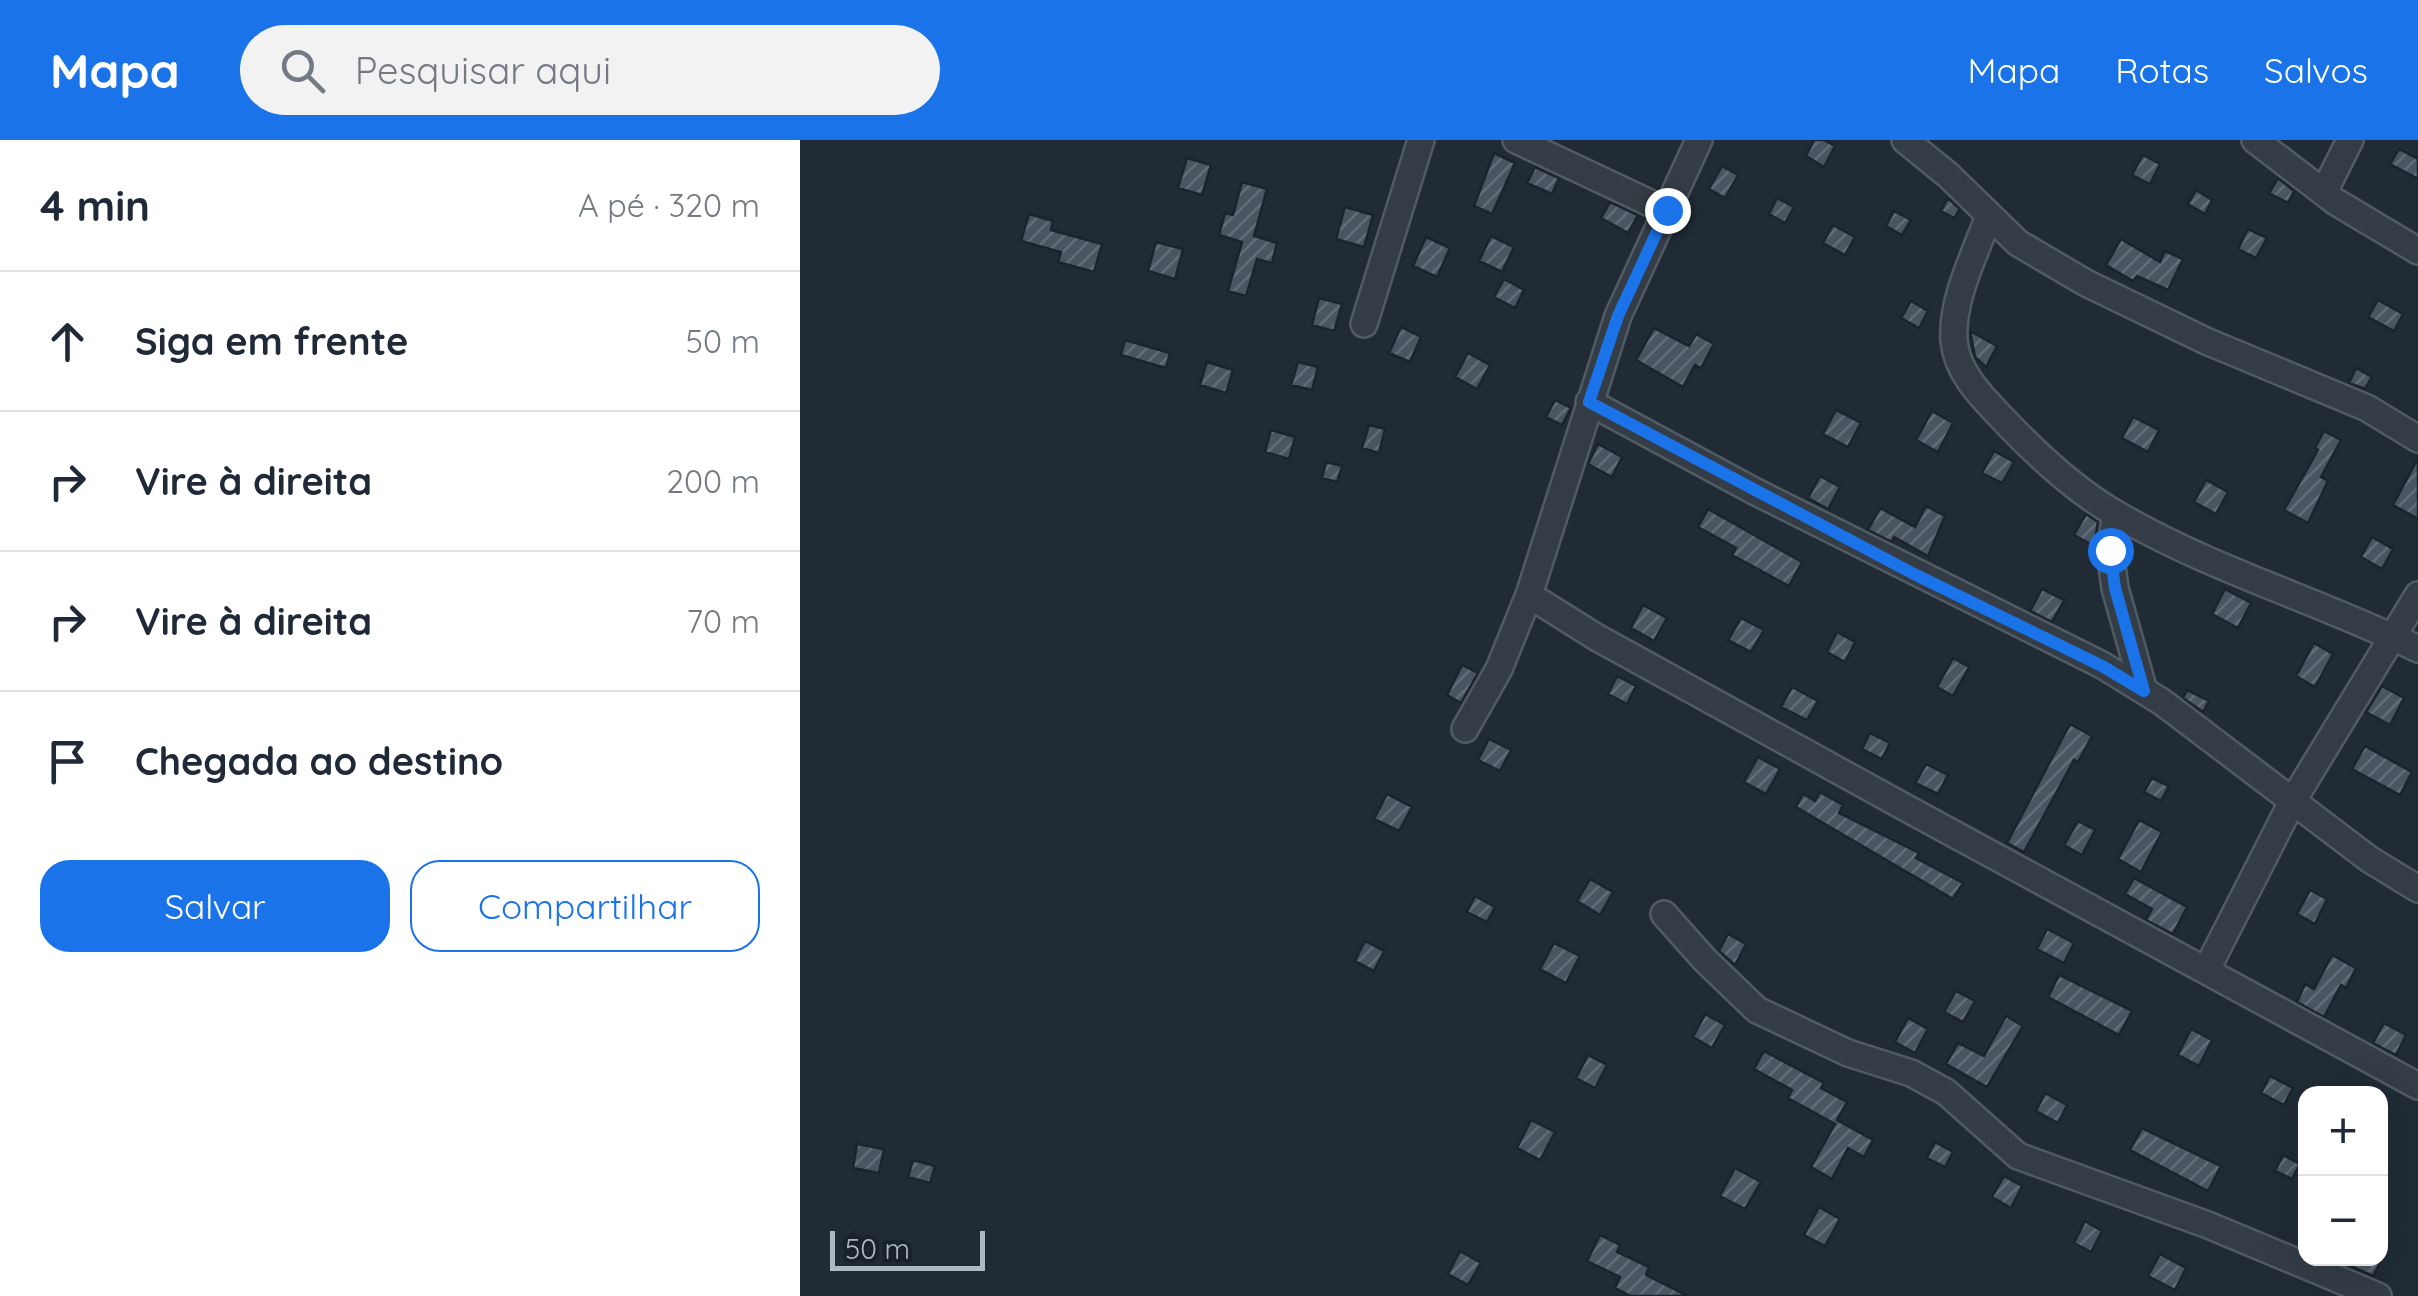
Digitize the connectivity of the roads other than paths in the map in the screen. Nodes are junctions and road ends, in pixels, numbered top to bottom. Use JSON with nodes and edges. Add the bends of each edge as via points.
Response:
{"nodes":[{"id":1,"x":1421,"y":140,"type":"edge"},
{"id":2,"x":1516,"y":140,"type":"edge"},
{"id":3,"x":1698,"y":140,"type":"edge"},
{"id":4,"x":1905,"y":140,"type":"edge"},
{"id":5,"x":2255,"y":140,"type":"edge"},
{"id":6,"x":2350,"y":140,"type":"edge"},
{"id":7,"x":2324,"y":192,"type":"junction"},
{"id":8,"x":1667,"y":210,"type":"junction"},
{"id":9,"x":1989,"y":216,"type":"junction"},
{"id":10,"x":2418,"y":251,"type":"edge"},
{"id":11,"x":1364,"y":324,"type":"dead end"},
{"id":12,"x":1589,"y":402,"type":"junction"},
{"id":13,"x":2418,"y":440,"type":"edge"},
{"id":14,"x":2116,"y":514,"type":"junction"},
{"id":15,"x":1528,"y":595,"type":"junction"},
{"id":16,"x":2418,"y":596,"type":"edge"},
{"id":17,"x":2394,"y":637,"type":"junction"},
{"id":18,"x":2418,"y":649,"type":"edge"},
{"id":19,"x":2144,"y":691,"type":"junction"},
{"id":20,"x":1465,"y":729,"type":"dead end"},
{"id":21,"x":2292,"y":802,"type":"junction"},
{"id":22,"x":2418,"y":889,"type":"edge"},
{"id":23,"x":1664,"y":914,"type":"dead end"},
{"id":24,"x":2207,"y":969,"type":"junction"},
{"id":25,"x":2418,"y":1086,"type":"edge"},
{"id":26,"x":2378,"y":1296,"type":"edge"}],
"edges":[{"from":1,"to":11,"type":"street"},
{"from":2,"to":8,"type":"street"},
{"from":3,"to":8,"type":"street"},
{"from":4,"to":9,"type":"street"},
{"from":5,"to":7,"type":"street"},
{"from":6,"to":7,"type":"street"},
{"from":7,"to":10,"type":"street"},
{"from":8,"to":12,"type":"street","via":[[1618,316]]},
{"from":9,"to":13,"type":"street","via":[[2018,243],[2086,283],[2367,408]]},
{"from":9,"to":14,"type":"street","via":[[1956,308],[1959,365],[2021,438]]},
{"from":12,"to":15,"type":"street"},
{"from":12,"to":19,"type":"street"},
{"from":14,"to":17,"type":"street"},
{"from":14,"to":19,"type":"street","via":[[2110,550],[2115,588]]},
{"from":15,"to":20,"type":"street","via":[[1499,669]]},
{"from":15,"to":24,"type":"street"},
{"from":16,"to":17,"type":"street"},
{"from":17,"to":18,"type":"street"},
{"from":17,"to":21,"type":"street"},
{"from":19,"to":21,"type":"street"},
{"from":21,"to":22,"type":"street"},
{"from":21,"to":24,"type":"street"},
{"from":23,"to":26,"type":"street","via":[[1757,1010],[1946,1092],[2018,1156]]},
{"from":24,"to":25,"type":"street"}]}
